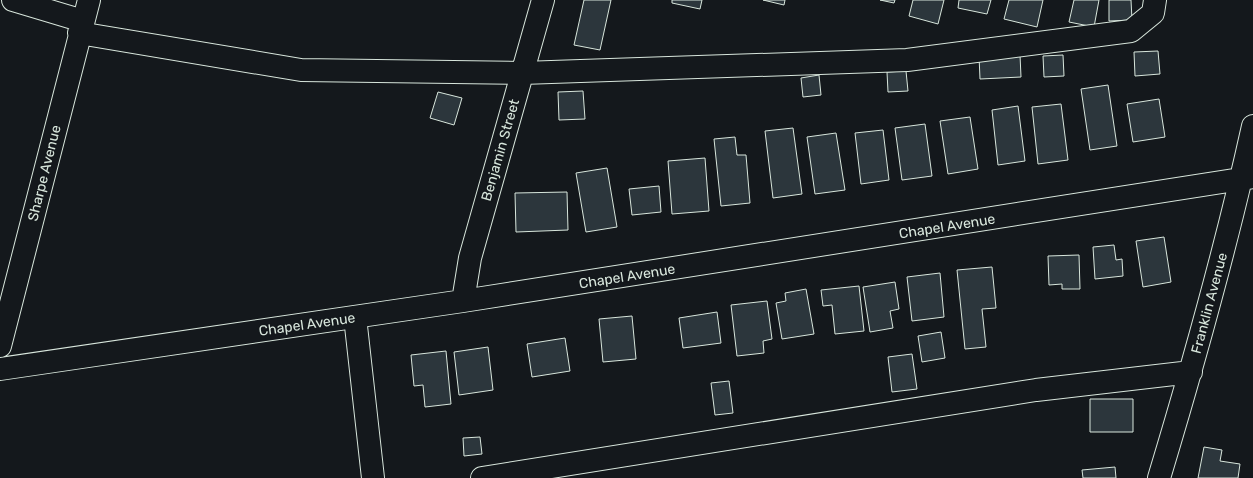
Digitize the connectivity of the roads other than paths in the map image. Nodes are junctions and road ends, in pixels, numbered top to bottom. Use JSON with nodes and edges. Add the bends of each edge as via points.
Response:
{"nodes":[{"id":1,"x":13,"y":0,"type":"edge"},
{"id":2,"x":89,"y":0,"type":"edge"},
{"id":3,"x":543,"y":0,"type":"edge"},
{"id":4,"x":1155,"y":0,"type":"edge"},
{"id":5,"x":81,"y":27,"type":"junction"},
{"id":6,"x":522,"y":73,"type":"junction"},
{"id":7,"x":1253,"y":126,"type":"edge"},
{"id":8,"x":1247,"y":178,"type":"edge"},
{"id":9,"x":463,"y":301,"type":"junction"},
{"id":10,"x":355,"y":317,"type":"junction"},
{"id":11,"x":0,"y":346,"type":"edge"},
{"id":12,"x":0,"y":369,"type":"edge"},
{"id":13,"x":1191,"y":372,"type":"junction"},
{"id":14,"x":373,"y":478,"type":"edge"},
{"id":15,"x":482,"y":478,"type":"edge"},
{"id":16,"x":1159,"y":478,"type":"edge"}],
"edges":[{"from":1,"to":5,"type":"street"},
{"from":2,"to":5,"type":"street","name":"Sharpe Avenue"},
{"from":3,"to":6,"type":"street","name":"Benjamin Street"},
{"from":4,"to":6,"type":"street","via":[[1153,13],[1131,31],[907,60]]},
{"from":5,"to":6,"type":"street","via":[[301,70]]},
{"from":5,"to":11,"type":"street","name":"Sharpe Avenue"},
{"from":6,"to":9,"type":"street","name":"Benjamin Street","via":[[470,258]]},
{"from":7,"to":8,"type":"street","name":"Franklin Avenue"},
{"from":8,"to":9,"type":"street","name":"Chapel Avenue"},
{"from":8,"to":13,"type":"street","name":"Franklin Avenue"},
{"from":9,"to":10,"type":"street","name":"Chapel Avenue"},
{"from":10,"to":12,"type":"street","name":"Chapel Avenue"},
{"from":10,"to":14,"type":"street"},
{"from":13,"to":15,"type":"street","via":[[1036,390]]},
{"from":13,"to":16,"type":"street","name":"Franklin Avenue"}]}
